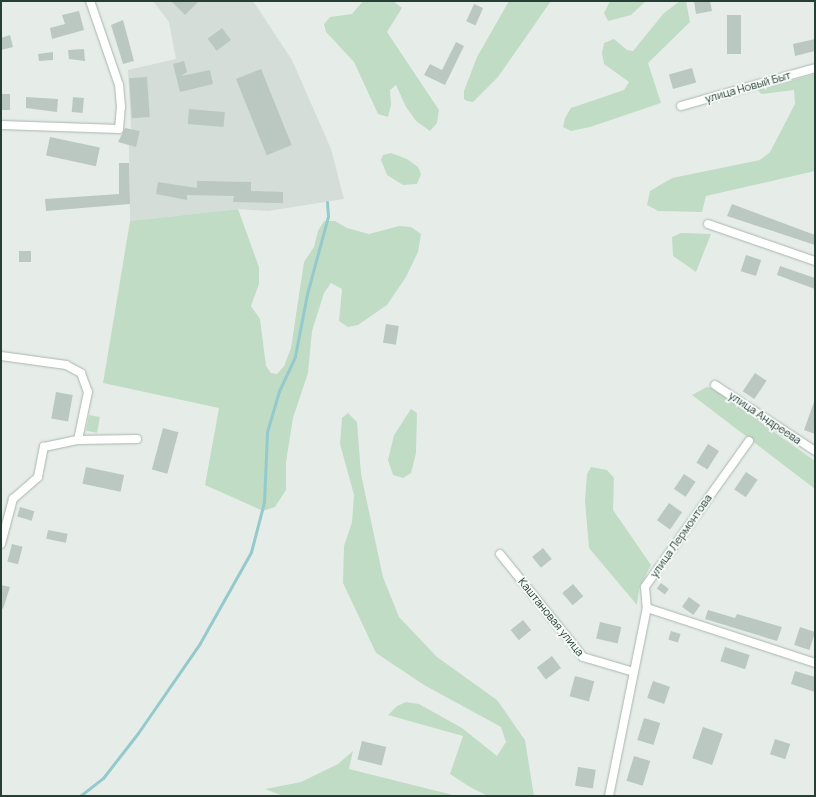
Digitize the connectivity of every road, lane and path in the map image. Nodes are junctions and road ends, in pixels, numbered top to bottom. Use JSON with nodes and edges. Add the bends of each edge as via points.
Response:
{"nodes":[{"id":1,"x":90,"y":1,"type":"edge"},
{"id":2,"x":815,"y":68,"type":"edge"},
{"id":3,"x":681,"y":106,"type":"dead end"},
{"id":4,"x":1,"y":125,"type":"edge"},
{"id":5,"x":708,"y":224,"type":"dead end"},
{"id":6,"x":815,"y":261,"type":"edge"},
{"id":7,"x":1,"y":356,"type":"edge"},
{"id":8,"x":715,"y":385,"type":"dead end"},
{"id":9,"x":138,"y":439,"type":"dead end"},
{"id":10,"x":78,"y":440,"type":"junction"},
{"id":11,"x":749,"y":441,"type":"dead end"},
{"id":12,"x":815,"y":451,"type":"edge"},
{"id":13,"x":1,"y":544,"type":"edge"},
{"id":14,"x":500,"y":554,"type":"dead end"},
{"id":15,"x":647,"y":608,"type":"junction"},
{"id":16,"x":815,"y":663,"type":"edge"},
{"id":17,"x":634,"y":672,"type":"junction"},
{"id":18,"x":609,"y":796,"type":"edge"}],
"edges":[{"from":1,"to":4,"type":"street","via":[[119,85],[119,129]]},
{"from":2,"to":3,"type":"street","name":"улица Новый Быт"},
{"from":5,"to":6,"type":"street"},
{"from":7,"to":10,"type":"street","via":[[66,364],[81,373],[88,392]]},
{"from":8,"to":12,"type":"street","name":"улица Андреева"},
{"from":9,"to":10,"type":"street"},
{"from":10,"to":13,"type":"street","via":[[44,447],[38,477],[13,499]]},
{"from":11,"to":15,"type":"street","name":"улица Лермонтова","via":[[645,587]]},
{"from":14,"to":17,"type":"street","name":"Каштановая улица","via":[[583,657]]},
{"from":15,"to":16,"type":"street"},
{"from":15,"to":17,"type":"street","name":"улица Лермонтова"},
{"from":17,"to":18,"type":"street","name":"улица Лермонтова"}]}
